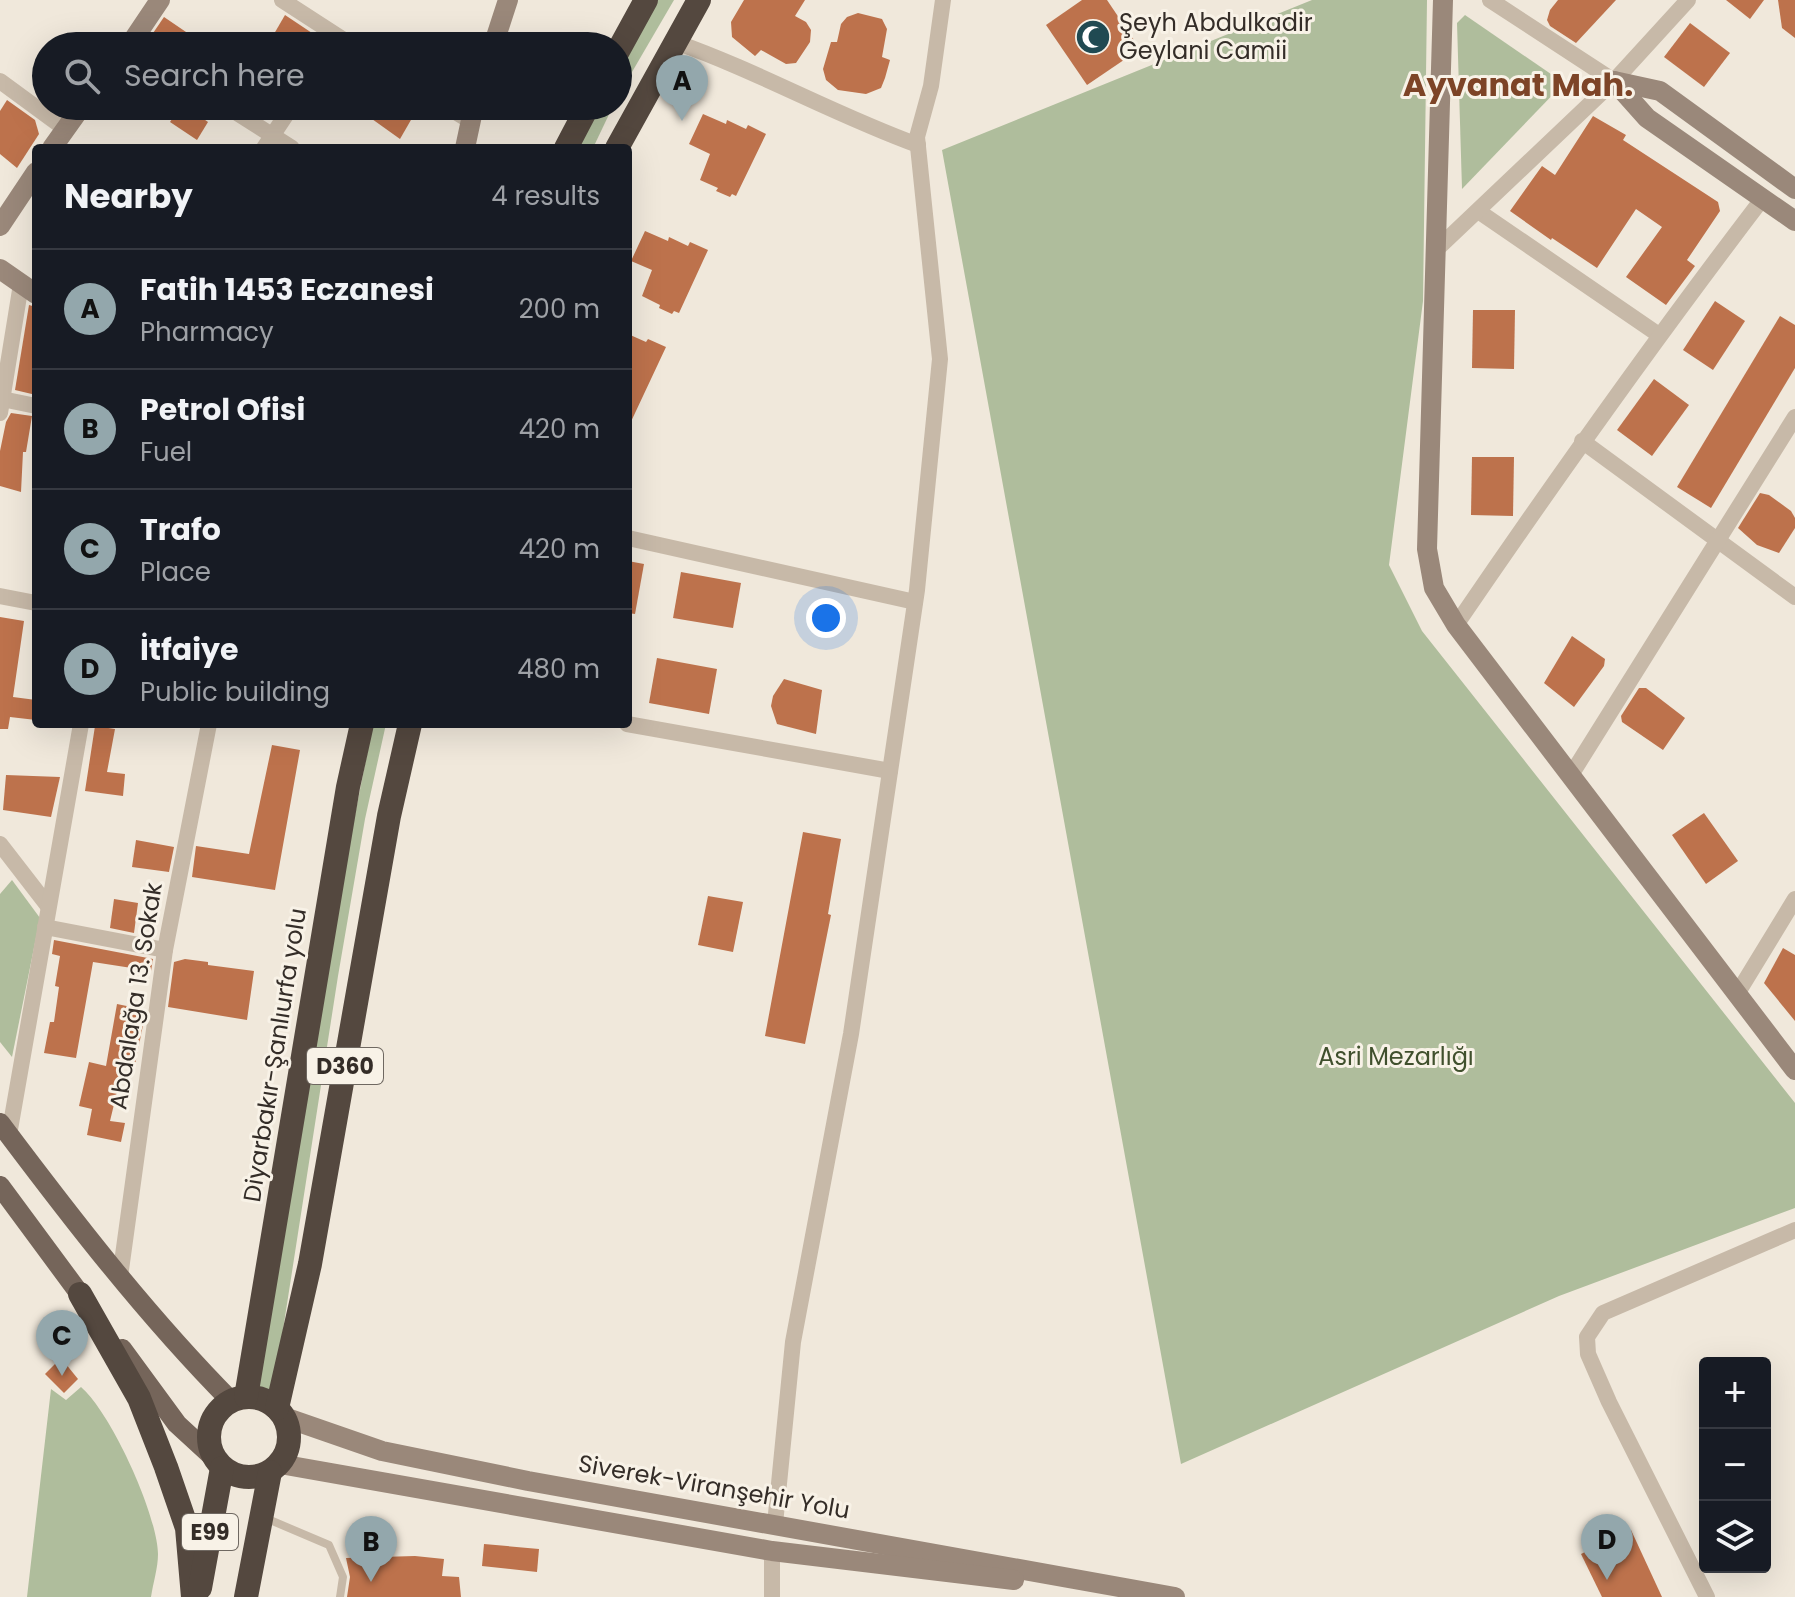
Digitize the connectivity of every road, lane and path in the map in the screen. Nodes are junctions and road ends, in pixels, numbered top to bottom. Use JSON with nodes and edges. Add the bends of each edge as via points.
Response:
{"nodes":[{"id":1,"x":160,"y":0,"type":"edge"},
{"id":2,"x":282,"y":0,"type":"edge"},
{"id":3,"x":508,"y":0,"type":"edge"},
{"id":4,"x":646,"y":0,"type":"edge"},
{"id":5,"x":699,"y":0,"type":"edge"},
{"id":6,"x":943,"y":0,"type":"edge"},
{"id":7,"x":1443,"y":0,"type":"edge"},
{"id":8,"x":1490,"y":0,"type":"edge"},
{"id":9,"x":1688,"y":0,"type":"edge"},
{"id":10,"x":140,"y":32,"type":"edge"},
{"id":11,"x":323,"y":32,"type":"edge"},
{"id":12,"x":498,"y":32,"type":"edge"},
{"id":13,"x":628,"y":32,"type":"edge"},
{"id":14,"x":675,"y":42,"type":"junction"},
{"id":15,"x":0,"y":81,"type":"edge"},
{"id":16,"x":1614,"y":81,"type":"junction"},
{"id":17,"x":32,"y":114,"type":"edge"},
{"id":18,"x":38,"y":120,"type":"edge"},
{"id":19,"x":73,"y":120,"type":"edge"},
{"id":20,"x":242,"y":120,"type":"edge"},
{"id":21,"x":283,"y":120,"type":"edge"},
{"id":22,"x":471,"y":120,"type":"edge"},
{"id":23,"x":581,"y":120,"type":"edge"},
{"id":24,"x":59,"y":142,"type":"edge"},
{"id":25,"x":268,"y":142,"type":"edge"},
{"id":26,"x":466,"y":144,"type":"edge"},
{"id":27,"x":568,"y":144,"type":"edge"},
{"id":28,"x":619,"y":144,"type":"edge"},
{"id":29,"x":918,"y":145,"type":"junction"},
{"id":30,"x":32,"y":178,"type":"edge"},
{"id":31,"x":1795,"y":189,"type":"edge"},
{"id":32,"x":1763,"y":198,"type":"junction"},
{"id":33,"x":1478,"y":211,"type":"junction"},
{"id":34,"x":1795,"y":221,"type":"edge"},
{"id":35,"x":0,"y":226,"type":"edge"},
{"id":36,"x":1437,"y":249,"type":"junction"},
{"id":37,"x":0,"y":269,"type":"edge"},
{"id":38,"x":28,"y":289,"type":"edge"},
{"id":39,"x":1659,"y":335,"type":"junction"},
{"id":40,"x":1,"y":406,"type":"edge"},
{"id":41,"x":32,"y":406,"type":"edge"},
{"id":42,"x":1795,"y":418,"type":"edge"},
{"id":43,"x":1582,"y":441,"type":"junction"},
{"id":44,"x":632,"y":539,"type":"edge"},
{"id":45,"x":1718,"y":541,"type":"junction"},
{"id":46,"x":0,"y":596,"type":"edge"},
{"id":47,"x":1795,"y":597,"type":"edge"},
{"id":48,"x":32,"y":602,"type":"edge"},
{"id":49,"x":915,"y":602,"type":"junction"},
{"id":50,"x":1456,"y":625,"type":"junction"},
{"id":51,"x":632,"y":725,"type":"edge"},
{"id":52,"x":80,"y":728,"type":"edge"},
{"id":53,"x":208,"y":728,"type":"edge"},
{"id":54,"x":361,"y":728,"type":"edge"},
{"id":55,"x":409,"y":728,"type":"edge"},
{"id":56,"x":890,"y":771,"type":"junction"},
{"id":57,"x":1571,"y":775,"type":"junction"},
{"id":58,"x":0,"y":844,"type":"edge"},
{"id":59,"x":1795,"y":899,"type":"edge"},
{"id":60,"x":48,"y":906,"type":"junction"},
{"id":61,"x":45,"y":927,"type":"junction"},
{"id":62,"x":165,"y":950,"type":"junction"},
{"id":63,"x":1737,"y":994,"type":"junction"},
{"id":64,"x":1795,"y":1070,"type":"edge"},
{"id":65,"x":4,"y":1129,"type":"edge"},
{"id":66,"x":0,"y":1186,"type":"edge"},
{"id":67,"x":1795,"y":1230,"type":"edge"},
{"id":68,"x":120,"y":1277,"type":"junction"},
{"id":69,"x":80,"y":1294,"type":"junction"},
{"id":70,"x":238,"y":1399,"type":"junction"},
{"id":71,"x":281,"y":1412,"type":"junction"},
{"id":72,"x":218,"y":1463,"type":"junction"},
{"id":73,"x":275,"y":1468,"type":"junction"},
{"id":74,"x":263,"y":1517,"type":"junction"},
{"id":75,"x":775,"y":1524,"type":"junction"},
{"id":76,"x":772,"y":1551,"type":"junction"},
{"id":77,"x":1139,"y":1591,"type":"junction"},
{"id":78,"x":196,"y":1597,"type":"edge"},
{"id":79,"x":246,"y":1597,"type":"edge"},
{"id":80,"x":340,"y":1597,"type":"edge"},
{"id":81,"x":772,"y":1597,"type":"edge"},
{"id":82,"x":1175,"y":1597,"type":"edge"},
{"id":83,"x":1707,"y":1597,"type":"edge"}],
"edges":[{"from":1,"to":10,"type":"main road"},
{"from":2,"to":11,"type":"street"},
{"from":3,"to":12,"type":"main road"},
{"from":4,"to":13,"type":"highway"},
{"from":5,"to":14,"type":"highway"},
{"from":6,"to":29,"type":"street"},
{"from":7,"to":36,"type":"main road"},
{"from":8,"to":16,"type":"street"},
{"from":9,"to":16,"type":"street"},
{"from":14,"to":28,"type":"highway"},
{"from":14,"to":29,"type":"street"},
{"from":15,"to":17,"type":"street"},
{"from":16,"to":31,"type":"main road","via":[[1660,91]]},
{"from":16,"to":32,"type":"main road","via":[[1647,118]]},
{"from":16,"to":33,"type":"street"},
{"from":18,"to":24,"type":"street"},
{"from":19,"to":24,"type":"main road"},
{"from":20,"to":25,"type":"street"},
{"from":21,"to":25,"type":"street"},
{"from":22,"to":26,"type":"main road"},
{"from":23,"to":27,"type":"highway"},
{"from":29,"to":49,"type":"street","via":[[940,359]]},
{"from":30,"to":35,"type":"main road"},
{"from":32,"to":34,"type":"main road"},
{"from":32,"to":39,"type":"street"},
{"from":33,"to":36,"type":"street"},
{"from":33,"to":39,"type":"street"},
{"from":36,"to":50,"type":"main road","via":[[1427,549],[1434,588]]},
{"from":37,"to":38,"type":"main road"},
{"from":38,"to":40,"type":"street"},
{"from":39,"to":43,"type":"street"},
{"from":40,"to":41,"type":"street"},
{"from":42,"to":45,"type":"street"},
{"from":43,"to":45,"type":"street"},
{"from":43,"to":50,"type":"street"},
{"from":44,"to":49,"type":"street"},
{"from":45,"to":47,"type":"street"},
{"from":45,"to":57,"type":"street"},
{"from":46,"to":48,"type":"street"},
{"from":49,"to":56,"type":"street"},
{"from":50,"to":57,"type":"main road"},
{"from":51,"to":56,"type":"street"},
{"from":52,"to":60,"type":"street"},
{"from":53,"to":62,"type":"street","name":"Abdalağa 13. Sokak"},
{"from":54,"to":70,"type":"highway","name":"Diyarbakır-Şanlıurfa yolu","number":"D360"},
{"from":55,"to":71,"type":"highway","number":"D360"},
{"from":56,"to":75,"type":"street","via":[[851,1034],[793,1342]]},
{"from":57,"to":63,"type":"main road"},
{"from":58,"to":60,"type":"street"},
{"from":59,"to":63,"type":"street"},
{"from":60,"to":61,"type":"street"},
{"from":61,"to":62,"type":"street"},
{"from":61,"to":65,"type":"street"},
{"from":62,"to":68,"type":"street","name":"Abdalağa 13. Sokak"},
{"from":63,"to":64,"type":"main road"},
{"from":65,"to":68,"type":"main road"},
{"from":66,"to":69,"type":"main road"},
{"from":67,"to":83,"type":"street","via":[[1603,1313],[1587,1337],[1588,1354],[1609,1402]]},
{"from":68,"to":70,"type":"main road","via":[[195,1365]]},
{"from":69,"to":72,"type":"main road","via":[[177,1424]]},
{"from":69,"to":78,"type":"highway","via":[[139,1398],[166,1467],[187,1528]]},
{"from":70,"to":71,"type":"highway","via":[[263,1399]]},
{"from":70,"to":72,"type":"highway","via":[[212,1420],[209,1446]]},
{"from":71,"to":73,"type":"highway","via":[[290,1441]]},
{"from":71,"to":75,"type":"main road","name":"Siverek-Viranşehir Yolu","via":[[382,1451]]},
{"from":72,"to":73,"type":"highway","via":[[245,1478]]},
{"from":72,"to":78,"type":"highway","number":"E99"},
{"from":73,"to":74,"type":"highway"},
{"from":73,"to":76,"type":"main road","name":"Siverek-Viranşehir Yolu"},
{"from":74,"to":79,"type":"highway"},
{"from":74,"to":80,"type":"lane","via":[[329,1545],[343,1577]]},
{"from":75,"to":77,"type":"main road","name":"Siverek-Viranşehir Yolu"},
{"from":76,"to":77,"type":"main road","name":"Siverek-Viranşehir Yolu"},
{"from":76,"to":81,"type":"street"},
{"from":77,"to":82,"type":"main road","name":"Siverek-Viranşehir Yolu"}]}
